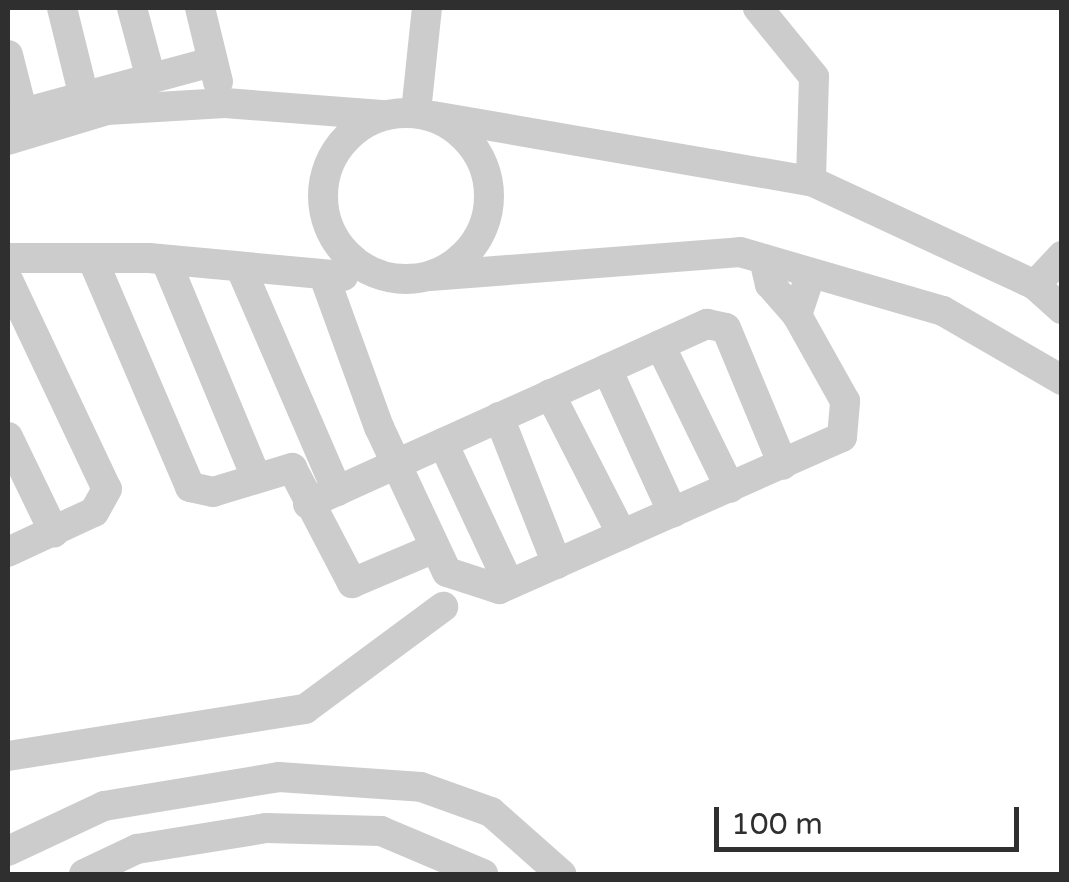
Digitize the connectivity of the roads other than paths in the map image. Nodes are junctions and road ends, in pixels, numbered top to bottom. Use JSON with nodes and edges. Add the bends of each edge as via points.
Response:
{"nodes":[{"id":1,"x":62,"y":8,"type":"edge"},
{"id":2,"x":132,"y":8,"type":"edge"},
{"id":3,"x":200,"y":8,"type":"edge"},
{"id":4,"x":427,"y":8,"type":"edge"},
{"id":5,"x":758,"y":8,"type":"edge"},
{"id":6,"x":8,"y":55,"type":"edge"},
{"id":7,"x":212,"y":62,"type":"junction"},
{"id":8,"x":151,"y":79,"type":"junction"},
{"id":9,"x":84,"y":97,"type":"junction"},
{"id":10,"x":224,"y":102,"type":"junction"},
{"id":11,"x":425,"y":114,"type":"junction"},
{"id":12,"x":15,"y":115,"type":"edge"},
{"id":13,"x":382,"y":116,"type":"junction"},
{"id":14,"x":8,"y":140,"type":"edge"},
{"id":15,"x":811,"y":181,"type":"junction"},
{"id":16,"x":1062,"y":256,"type":"edge"},
{"id":17,"x":8,"y":258,"type":"edge"},
{"id":18,"x":92,"y":258,"type":"junction"},
{"id":19,"x":764,"y":259,"type":"junction"},
{"id":20,"x":166,"y":261,"type":"junction"},
{"id":21,"x":242,"y":271,"type":"junction"},
{"id":22,"x":811,"y":272,"type":"junction"},
{"id":23,"x":379,"y":275,"type":"junction"},
{"id":24,"x":324,"y":276,"type":"junction"},
{"id":25,"x":430,"y":276,"type":"junction"},
{"id":26,"x":8,"y":285,"type":"edge"},
{"id":27,"x":1053,"y":297,"type":"edge"},
{"id":28,"x":797,"y":315,"type":"junction"},
{"id":29,"x":660,"y":345,"type":"junction"},
{"id":30,"x":607,"y":369,"type":"junction"},
{"id":31,"x":1062,"y":380,"type":"edge"},
{"id":32,"x":550,"y":394,"type":"junction"},
{"id":33,"x":499,"y":418,"type":"junction"},
{"id":34,"x":8,"y":436,"type":"edge"},
{"id":35,"x":443,"y":442,"type":"junction"},
{"id":36,"x":396,"y":464,"type":"junction"},
{"id":37,"x":783,"y":465,"type":"junction"},
{"id":38,"x":256,"y":477,"type":"junction"},
{"id":39,"x":730,"y":488,"type":"junction"},
{"id":40,"x":338,"y":490,"type":"junction"},
{"id":41,"x":308,"y":504,"type":"junction"},
{"id":42,"x":673,"y":513,"type":"junction"},
{"id":43,"x":54,"y":532,"type":"junction"},
{"id":44,"x":622,"y":536,"type":"junction"},
{"id":45,"x":435,"y":548,"type":"junction"},
{"id":46,"x":8,"y":552,"type":"edge"},
{"id":47,"x":557,"y":564,"type":"junction"},
{"id":48,"x":509,"y":584,"type":"junction"},
{"id":49,"x":444,"y":607,"type":"dead end"},
{"id":50,"x":8,"y":756,"type":"edge"},
{"id":51,"x":8,"y":851,"type":"edge"},
{"id":52,"x":84,"y":874,"type":"edge"},
{"id":53,"x":484,"y":874,"type":"edge"},
{"id":54,"x":560,"y":874,"type":"edge"}],
"edges":[{"from":1,"to":9,"type":"lane"},
{"from":2,"to":8,"type":"lane"},
{"from":3,"to":7,"type":"lane"},
{"from":4,"to":11,"type":"lane"},
{"from":5,"to":15,"type":"lane","via":[[814,77]]},
{"from":6,"to":12,"type":"lane"},
{"from":7,"to":8,"type":"lane"},
{"from":7,"to":10,"type":"lane"},
{"from":8,"to":9,"type":"lane"},
{"from":9,"to":12,"type":"lane"},
{"from":10,"to":13,"type":"lane"},
{"from":10,"to":14,"type":"lane","via":[[107,110]]},
{"from":11,"to":13,"type":"lane"},
{"from":11,"to":15,"type":"lane"},
{"from":11,"to":25,"type":"lane","via":[[474,148],[489,197],[472,246]]},
{"from":13,"to":23,"type":"lane","via":[[340,145],[322,194],[338,243]]},
{"from":15,"to":27,"type":"lane"},
{"from":16,"to":27,"type":"lane"},
{"from":17,"to":18,"type":"lane"},
{"from":17,"to":26,"type":"lane"},
{"from":18,"to":20,"type":"lane"},
{"from":18,"to":38,"type":"lane","via":[[190,486],[213,492]]},
{"from":19,"to":22,"type":"lane"},
{"from":19,"to":25,"type":"lane","via":[[740,252]]},
{"from":19,"to":28,"type":"lane","via":[[770,284]]},
{"from":20,"to":21,"type":"lane"},
{"from":20,"to":38,"type":"lane"},
{"from":21,"to":24,"type":"lane"},
{"from":21,"to":40,"type":"lane"},
{"from":22,"to":28,"type":"lane"},
{"from":22,"to":31,"type":"lane","via":[[944,311]]},
{"from":23,"to":24,"type":"lane"},
{"from":23,"to":25,"type":"lane"},
{"from":24,"to":36,"type":"lane"},
{"from":26,"to":43,"type":"lane","via":[[107,489],[106,504]]},
{"from":28,"to":37,"type":"lane","via":[[846,401],[848,420],[842,437]]},
{"from":29,"to":30,"type":"lane"},
{"from":29,"to":37,"type":"lane","via":[[707,324],[726,328]]},
{"from":29,"to":39,"type":"lane"},
{"from":30,"to":32,"type":"lane"},
{"from":30,"to":42,"type":"lane"},
{"from":32,"to":33,"type":"lane"},
{"from":32,"to":44,"type":"lane"},
{"from":33,"to":35,"type":"lane"},
{"from":33,"to":47,"type":"lane"},
{"from":34,"to":43,"type":"lane"},
{"from":35,"to":36,"type":"lane"},
{"from":35,"to":48,"type":"lane"},
{"from":36,"to":40,"type":"lane"},
{"from":36,"to":45,"type":"lane"},
{"from":37,"to":39,"type":"lane"},
{"from":38,"to":41,"type":"lane","via":[[292,468]]},
{"from":39,"to":42,"type":"lane"},
{"from":40,"to":41,"type":"lane"},
{"from":41,"to":45,"type":"lane","via":[[352,583]]},
{"from":42,"to":44,"type":"lane"},
{"from":43,"to":46,"type":"lane"},
{"from":44,"to":47,"type":"lane"},
{"from":45,"to":48,"type":"lane","via":[[447,572],[499,589]]},
{"from":47,"to":48,"type":"lane"},
{"from":49,"to":50,"type":"lane","via":[[305,709]]},
{"from":51,"to":54,"type":"lane","via":[[104,806],[280,777],[420,787],[491,812]]},
{"from":52,"to":53,"type":"lane","via":[[137,850],[266,828],[381,831]]}]}
